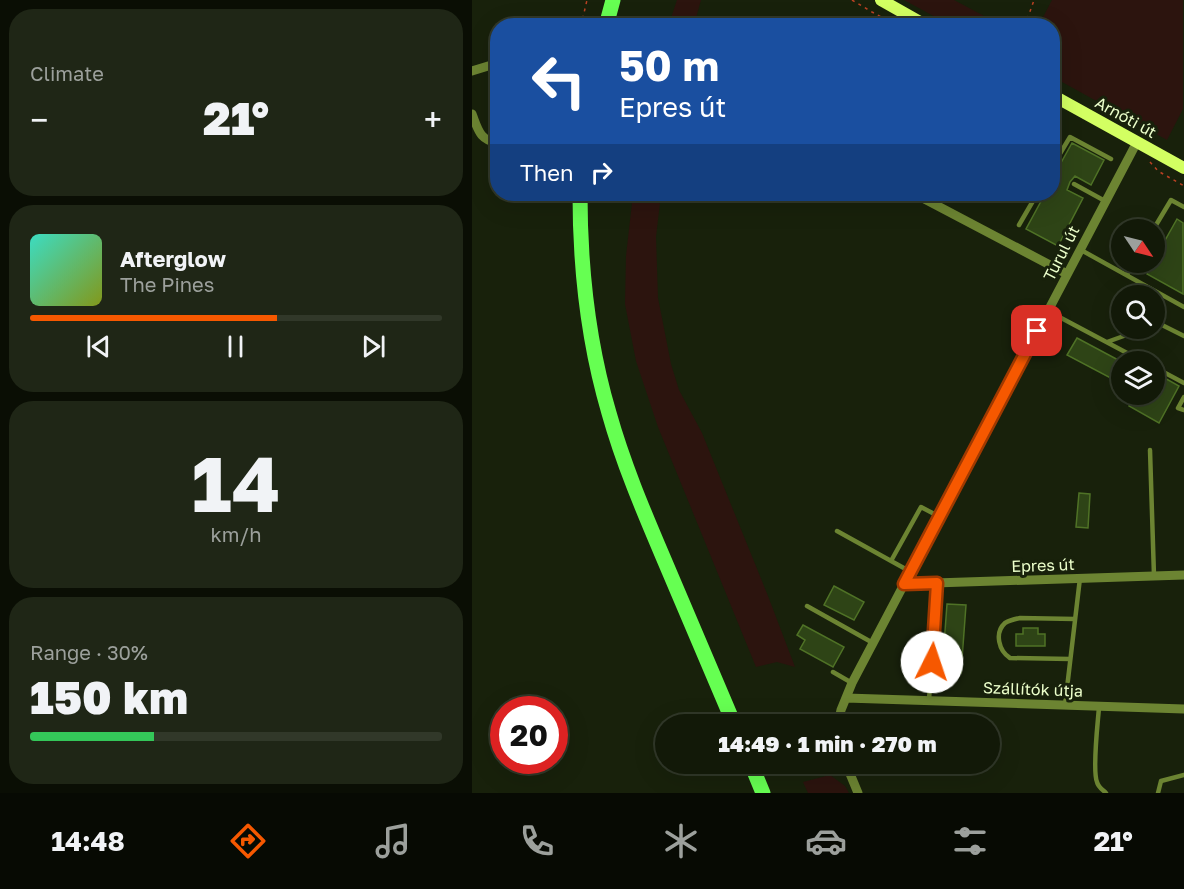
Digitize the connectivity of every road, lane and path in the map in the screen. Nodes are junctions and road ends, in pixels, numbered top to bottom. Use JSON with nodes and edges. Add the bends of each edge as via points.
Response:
{"nodes":[{"id":1,"x":587,"y":0,"type":"edge"},
{"id":2,"x":852,"y":0,"type":"edge"},
{"id":3,"x":881,"y":0,"type":"edge"},
{"id":4,"x":1034,"y":0,"type":"edge"},
{"id":5,"x":613,"y":2,"type":"edge"},
{"id":6,"x":583,"y":18,"type":"edge"},
{"id":7,"x":608,"y":18,"type":"edge"},
{"id":8,"x":884,"y":18,"type":"edge"},
{"id":9,"x":913,"y":18,"type":"edge"},
{"id":10,"x":1028,"y":18,"type":"edge"},
{"id":11,"x":490,"y":65,"type":"edge"},
{"id":12,"x":472,"y":71,"type":"edge"},
{"id":13,"x":1060,"y":99,"type":"edge"},
{"id":14,"x":472,"y":114,"type":"edge"},
{"id":15,"x":490,"y":141,"type":"edge"},
{"id":16,"x":1137,"y":142,"type":"junction"},
{"id":17,"x":1060,"y":154,"type":"edge"},
{"id":18,"x":1111,"y":159,"type":"dead end"},
{"id":19,"x":1183,"y":168,"type":"edge"},
{"id":20,"x":1074,"y":184,"type":"dead end"},
{"id":21,"x":580,"y":201,"type":"edge"},
{"id":22,"x":928,"y":201,"type":"edge"},
{"id":23,"x":1033,"y":201,"type":"edge"},
{"id":24,"x":1105,"y":201,"type":"junction"},
{"id":25,"x":1183,"y":207,"type":"edge"},
{"id":26,"x":1160,"y":219,"type":"edge"},
{"id":27,"x":1019,"y":225,"type":"dead end"},
{"id":28,"x":1080,"y":249,"type":"junction"},
{"id":29,"x":1067,"y":274,"type":"junction"},
{"id":30,"x":1127,"y":275,"type":"joint"},
{"id":31,"x":1183,"y":307,"type":"edge"},
{"id":32,"x":1048,"y":311,"type":"junction"},
{"id":33,"x":1165,"y":327,"type":"edge"},
{"id":34,"x":1183,"y":336,"type":"edge"},
{"id":35,"x":1115,"y":339,"type":"edge"},
{"id":36,"x":1107,"y":342,"type":"junction"},
{"id":37,"x":1124,"y":351,"type":"edge"},
{"id":38,"x":1165,"y":373,"type":"edge"},
{"id":39,"x":1183,"y":383,"type":"edge"},
{"id":40,"x":1183,"y":397,"type":"edge"},
{"id":41,"x":1183,"y":411,"type":"edge"},
{"id":42,"x":1150,"y":450,"type":"dead end"},
{"id":43,"x":940,"y":517,"type":"junction"},
{"id":44,"x":837,"y":531,"type":"dead end"},
{"id":45,"x":891,"y":561,"type":"junction"},
{"id":46,"x":911,"y":572,"type":"junction"},
{"id":47,"x":1183,"y":575,"type":"edge"},
{"id":48,"x":1154,"y":576,"type":"junction"},
{"id":49,"x":1080,"y":578,"type":"junction"},
{"id":50,"x":937,"y":583,"type":"junction"},
{"id":51,"x":904,"y":584,"type":"junction"},
{"id":52,"x":807,"y":606,"type":"dead end"},
{"id":53,"x":1075,"y":619,"type":"junction"},
{"id":54,"x":873,"y":643,"type":"junction"},
{"id":55,"x":1070,"y":659,"type":"junction"},
{"id":56,"x":833,"y":672,"type":"dead end"},
{"id":57,"x":852,"y":683,"type":"junction"},
{"id":58,"x":846,"y":698,"type":"junction"},
{"id":59,"x":929,"y":700,"type":"junction"},
{"id":60,"x":1065,"y":705,"type":"junction"},
{"id":61,"x":1099,"y":706,"type":"junction"},
{"id":62,"x":1183,"y":709,"type":"edge"},
{"id":63,"x":730,"y":714,"type":"edge"},
{"id":64,"x":840,"y":714,"type":"edge"},
{"id":65,"x":755,"y":774,"type":"edge"},
{"id":66,"x":850,"y":774,"type":"edge"},
{"id":67,"x":1183,"y":775,"type":"edge"},
{"id":68,"x":763,"y":793,"type":"edge"},
{"id":69,"x":858,"y":793,"type":"edge"},
{"id":70,"x":1106,"y":793,"type":"edge"},
{"id":71,"x":1158,"y":793,"type":"edge"}],
"edges":[{"from":1,"to":6,"type":"path"},
{"from":2,"to":8,"type":"path"},
{"from":3,"to":9,"type":"main road"},
{"from":4,"to":10,"type":"path"},
{"from":5,"to":7,"type":"main road"},
{"from":11,"to":12,"type":"street"},
{"from":13,"to":16,"type":"main road","name":"Arnóti út"},
{"from":14,"to":15,"type":"street","via":[[481,136]]},
{"from":16,"to":19,"type":"main road","name":"Arnóti út"},
{"from":16,"to":24,"type":"street","name":"Turul út"},
{"from":17,"to":18,"type":"lane","via":[[1070,137]]},
{"from":20,"to":24,"type":"lane"},
{"from":21,"to":63,"type":"main road","via":[[588,312],[608,412],[640,503]]},
{"from":22,"to":29,"type":"street"},
{"from":23,"to":27,"type":"lane"},
{"from":24,"to":28,"type":"street","name":"Turul út"},
{"from":25,"to":26,"type":"lane","via":[[1171,200]]},
{"from":28,"to":29,"type":"street","name":"Turul út"},
{"from":28,"to":30,"type":"lane"},
{"from":29,"to":32,"type":"street","name":"Turul út"},
{"from":30,"to":31,"type":"lane"},
{"from":32,"to":36,"type":"lane"},
{"from":32,"to":43,"type":"street","name":"Turul út"},
{"from":33,"to":34,"type":"lane"},
{"from":35,"to":36,"type":"lane"},
{"from":36,"to":37,"type":"lane"},
{"from":38,"to":39,"type":"lane"},
{"from":40,"to":41,"type":"lane","via":[[1178,408]]},
{"from":42,"to":48,"type":"lane"},
{"from":43,"to":45,"type":"lane","via":[[920,507]]},
{"from":43,"to":46,"type":"street","name":"Turul út"},
{"from":44,"to":45,"type":"lane"},
{"from":45,"to":46,"type":"lane"},
{"from":46,"to":51,"type":"street","name":"Turul út"},
{"from":47,"to":48,"type":"street","name":"Epres út"},
{"from":48,"to":49,"type":"street","name":"Epres út"},
{"from":49,"to":50,"type":"street","name":"Epres út"},
{"from":49,"to":53,"type":"lane"},
{"from":50,"to":51,"type":"street","name":"Epres út"},
{"from":50,"to":59,"type":"lane"},
{"from":51,"to":54,"type":"street","name":"Turul út"},
{"from":52,"to":54,"type":"lane"},
{"from":53,"to":55,"type":"lane"},
{"from":53,"to":55,"type":"lane","via":[[1020,618],[1002,626],[999,636],[1000,647],[1010,658]]},
{"from":54,"to":57,"type":"street","name":"Turul út"},
{"from":55,"to":60,"type":"lane"},
{"from":56,"to":57,"type":"lane"},
{"from":57,"to":58,"type":"street","name":"Turul út"},
{"from":58,"to":59,"type":"street","name":"Szállítók útja"},
{"from":58,"to":64,"type":"street","name":"Turul út"},
{"from":59,"to":60,"type":"street","name":"Szállítók útja"},
{"from":60,"to":61,"type":"street","name":"Szállítók útja"},
{"from":61,"to":62,"type":"street","name":"Szállítók útja"},
{"from":61,"to":70,"type":"lane","via":[[1096,780]]},
{"from":65,"to":68,"type":"main road"},
{"from":66,"to":69,"type":"street"},
{"from":67,"to":71,"type":"lane","via":[[1161,781]]}]}
